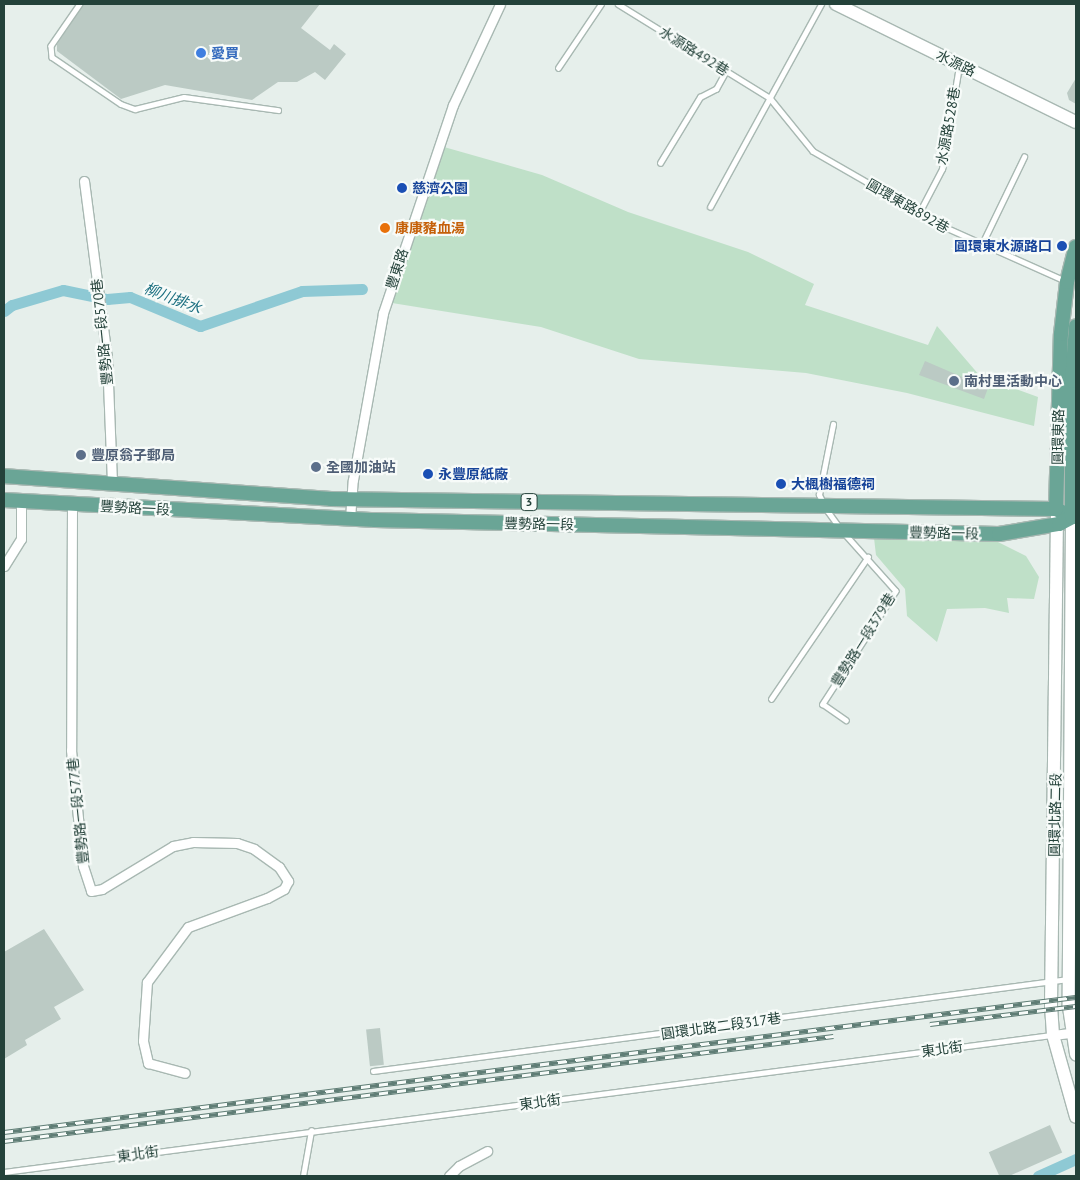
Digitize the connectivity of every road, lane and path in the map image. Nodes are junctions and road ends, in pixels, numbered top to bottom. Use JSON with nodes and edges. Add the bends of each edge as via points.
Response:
{"nodes":[{"id":1,"x":80,"y":4,"type":"edge"},
{"id":2,"x":500,"y":4,"type":"edge"},
{"id":3,"x":601,"y":4,"type":"edge"},
{"id":4,"x":618,"y":4,"type":"edge"},
{"id":5,"x":821,"y":4,"type":"edge"},
{"id":6,"x":840,"y":5,"type":"edge"},
{"id":7,"x":960,"y":65,"type":"junction"},
{"id":8,"x":558,"y":68,"type":"dead end"},
{"id":9,"x":726,"y":71,"type":"junction"},
{"id":10,"x":770,"y":98,"type":"junction"},
{"id":11,"x":278,"y":110,"type":"dead end"},
{"id":12,"x":1076,"y":122,"type":"edge"},
{"id":13,"x":1024,"y":157,"type":"dead end"},
{"id":14,"x":660,"y":163,"type":"dead end"},
{"id":15,"x":84,"y":181,"type":"dead end"},
{"id":16,"x":710,"y":207,"type":"dead end"},
{"id":17,"x":920,"y":213,"type":"junction"},
{"id":18,"x":982,"y":246,"type":"junction"},
{"id":19,"x":1076,"y":247,"type":"edge"},
{"id":20,"x":1068,"y":282,"type":"junction"},
{"id":21,"x":1076,"y":326,"type":"edge"},
{"id":22,"x":833,"y":424,"type":"dead end"},
{"id":23,"x":4,"y":476,"type":"edge"},
{"id":24,"x":112,"y":483,"type":"junction"},
{"id":25,"x":351,"y":498,"type":"junction"},
{"id":26,"x":4,"y":500,"type":"edge"},
{"id":27,"x":21,"y":501,"type":"junction"},
{"id":28,"x":72,"y":505,"type":"junction"},
{"id":29,"x":826,"y":508,"type":"junction"},
{"id":30,"x":1056,"y":509,"type":"junction"},
{"id":31,"x":1074,"y":517,"type":"edge"},
{"id":32,"x":350,"y":519,"type":"junction"},
{"id":33,"x":1058,"y":524,"type":"junction"},
{"id":34,"x":841,"y":530,"type":"junction"},
{"id":35,"x":868,"y":558,"type":"junction"},
{"id":36,"x":4,"y":566,"type":"edge"},
{"id":37,"x":1075,"y":682,"type":"edge"},
{"id":38,"x":770,"y":700,"type":"dead end"},
{"id":39,"x":846,"y":720,"type":"dead end"},
{"id":40,"x":1055,"y":801,"type":"junction"},
{"id":41,"x":1074,"y":806,"type":"edge"},
{"id":42,"x":1070,"y":979,"type":"junction"},
{"id":43,"x":1052,"y":981,"type":"junction"},
{"id":44,"x":1074,"y":1032,"type":"edge"},
{"id":45,"x":1053,"y":1035,"type":"junction"},
{"id":46,"x":1076,"y":1054,"type":"edge"},
{"id":47,"x":373,"y":1071,"type":"dead end"},
{"id":48,"x":185,"y":1073,"type":"dead end"},
{"id":49,"x":1076,"y":1117,"type":"edge"},
{"id":50,"x":311,"y":1131,"type":"junction"},
{"id":51,"x":487,"y":1152,"type":"dead end"},
{"id":52,"x":4,"y":1172,"type":"edge"},
{"id":53,"x":303,"y":1176,"type":"edge"},
{"id":54,"x":449,"y":1176,"type":"edge"}],
"edges":[{"from":1,"to":11,"type":"lane","via":[[51,46],[52,57],[121,104],[135,109],[184,96]]},
{"from":2,"to":25,"type":"street","name":"豐東路","via":[[453,105],[383,313]]},
{"from":3,"to":8,"type":"lane"},
{"from":4,"to":9,"type":"lane","name":"水源路492巷"},
{"from":5,"to":10,"type":"lane"},
{"from":6,"to":7,"type":"street","name":"水源路"},
{"from":7,"to":12,"type":"street","name":"水源路"},
{"from":7,"to":17,"type":"lane","name":"水源路528巷","via":[[942,169]]},
{"from":9,"to":10,"type":"lane","name":"水源路492巷"},
{"from":9,"to":14,"type":"lane","via":[[716,89],[700,97]]},
{"from":10,"to":16,"type":"lane"},
{"from":10,"to":17,"type":"lane","name":"圓環東路892巷","via":[[813,151]]},
{"from":13,"to":18,"type":"lane"},
{"from":15,"to":24,"type":"street","name":"豐勢路一段570巷","via":[[107,358]]},
{"from":17,"to":18,"type":"lane","name":"圓環東路892巷"},
{"from":18,"to":20,"type":"lane","name":"圓環東路892巷"},
{"from":19,"to":20,"type":"main road","name":"圓環東路"},
{"from":20,"to":30,"type":"main road","name":"圓環東路","via":[[1061,334]]},
{"from":21,"to":31,"type":"main road","name":"圓環東路","via":[[1072,381]]},
{"from":22,"to":29,"type":"lane","via":[[819,495]]},
{"from":23,"to":24,"type":"main road","name":"豐勢路一段","number":"3"},
{"from":24,"to":25,"type":"main road","name":"豐勢路一段","number":"3"},
{"from":25,"to":29,"type":"main road","name":"豐勢路一段","number":"3"},
{"from":25,"to":32,"type":"street","name":"豐東路"},
{"from":26,"to":27,"type":"main road","name":"豐勢路一段","number":"3"},
{"from":27,"to":28,"type":"main road","name":"豐勢路一段","number":"3"},
{"from":27,"to":36,"type":"street","via":[[21,539]]},
{"from":28,"to":32,"type":"main road","name":"豐勢路一段","number":"3"},
{"from":28,"to":48,"type":"street","name":"豐勢路一段577巷","via":[[71,750],[83,866],[91,891],[102,889],[173,846],[193,842],[237,843],[254,849],[279,867],[288,881],[284,888],[267,898],[188,927],[147,982],[142,1041],[148,1063]]},
{"from":29,"to":30,"type":"main road","name":"豐勢路一段","number":"3"},
{"from":29,"to":34,"type":"lane","name":"豐勢路一段379巷"},
{"from":30,"to":31,"type":"main road","name":"豐勢路一段","number":"3"},
{"from":30,"to":33,"type":"street","name":"圓環北路二段"},
{"from":31,"to":33,"type":"main road","name":"豐勢路一段","number":"3"},
{"from":31,"to":37,"type":"street","name":"圓環北路二段"},
{"from":32,"to":34,"type":"main road","name":"豐勢路一段","number":"3"},
{"from":33,"to":34,"type":"main road","name":"豐勢路一段","number":"3","via":[[999,534]]},
{"from":33,"to":40,"type":"street","name":"圓環北路二段"},
{"from":34,"to":35,"type":"lane","name":"豐勢路一段379巷"},
{"from":35,"to":38,"type":"lane"},
{"from":35,"to":39,"type":"lane","name":"豐勢路一段379巷","via":[[896,591],[823,704]]},
{"from":37,"to":41,"type":"street","name":"圓環北路二段"},
{"from":40,"to":41,"type":"street"},
{"from":40,"to":43,"type":"street","name":"圓環北路二段"},
{"from":41,"to":42,"type":"street","name":"圓環北路二段"},
{"from":42,"to":43,"type":"lane","name":"圓環北路二段317巷"},
{"from":42,"to":44,"type":"street","name":"圓環北路二段"},
{"from":43,"to":45,"type":"street","name":"圓環北路二段"},
{"from":43,"to":47,"type":"lane","name":"圓環北路二段317巷"},
{"from":44,"to":45,"type":"street","name":"東北街"},
{"from":44,"to":46,"type":"street","name":"圓環北路二段"},
{"from":45,"to":49,"type":"street","name":"圓環北路二段"},
{"from":45,"to":50,"type":"lane","name":"東北街"},
{"from":50,"to":52,"type":"lane","name":"東北街"},
{"from":50,"to":53,"type":"lane"},
{"from":51,"to":54,"type":"street","via":[[459,1166]]}]}
